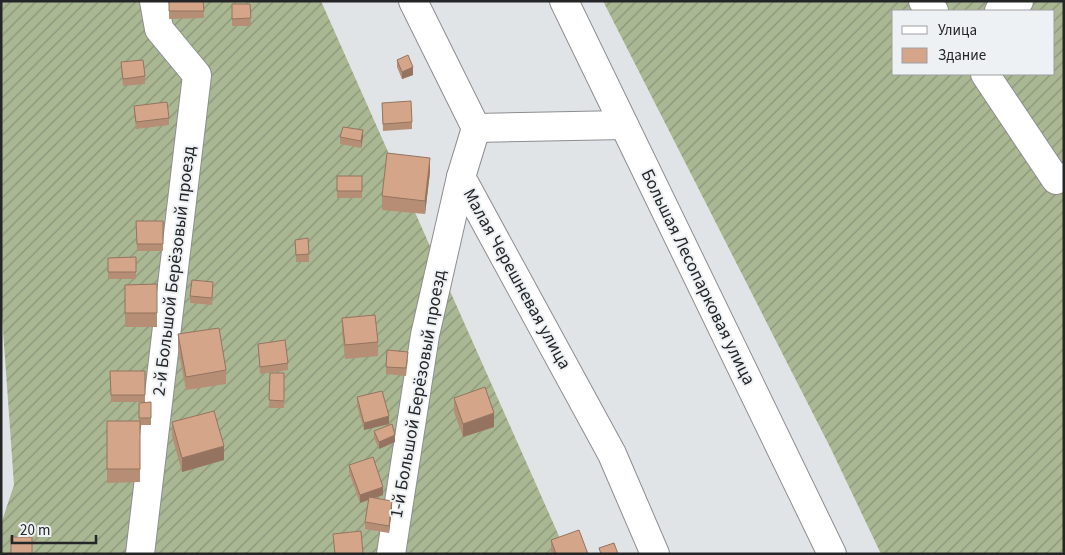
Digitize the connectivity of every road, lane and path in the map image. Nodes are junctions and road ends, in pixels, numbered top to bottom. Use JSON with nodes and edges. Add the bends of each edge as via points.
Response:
{"nodes":[{"id":1,"x":154,"y":1,"type":"edge"},
{"id":2,"x":413,"y":1,"type":"edge"},
{"id":3,"x":564,"y":1,"type":"edge"},
{"id":4,"x":923,"y":1,"type":"edge"},
{"id":5,"x":1020,"y":1,"type":"edge"},
{"id":6,"x":933,"y":10,"type":"edge"},
{"id":7,"x":1001,"y":10,"type":"edge"},
{"id":8,"x":986,"y":75,"type":"edge"},
{"id":9,"x":624,"y":126,"type":"junction"},
{"id":10,"x":476,"y":128,"type":"junction"},
{"id":11,"x":461,"y":177,"type":"junction"},
{"id":12,"x":1060,"y":179,"type":"edge"},
{"id":13,"x":140,"y":554,"type":"edge"},
{"id":14,"x":391,"y":554,"type":"edge"},
{"id":15,"x":655,"y":554,"type":"edge"},
{"id":16,"x":832,"y":554,"type":"edge"}],
"edges":[{"from":1,"to":13,"type":"main road","name":"2-й Большой Берёзовый проезд","via":[[159,29],[197,75]]},
{"from":2,"to":10,"type":"main road"},
{"from":3,"to":9,"type":"main road","name":"Большая Лесопарковая улица"},
{"from":4,"to":6,"type":"main road"},
{"from":5,"to":7,"type":"main road"},
{"from":8,"to":12,"type":"main road"},
{"from":9,"to":10,"type":"main road"},
{"from":9,"to":16,"type":"main road","name":"Большая Лесопарковая улица"},
{"from":10,"to":11,"type":"main road","name":"Малая Черешневая улица"},
{"from":11,"to":14,"type":"main road","name":"1-й Большой Берёзовый проезд","via":[[425,335]]},
{"from":11,"to":15,"type":"main road","name":"Малая Черешневая улица","via":[[612,454]]}]}
